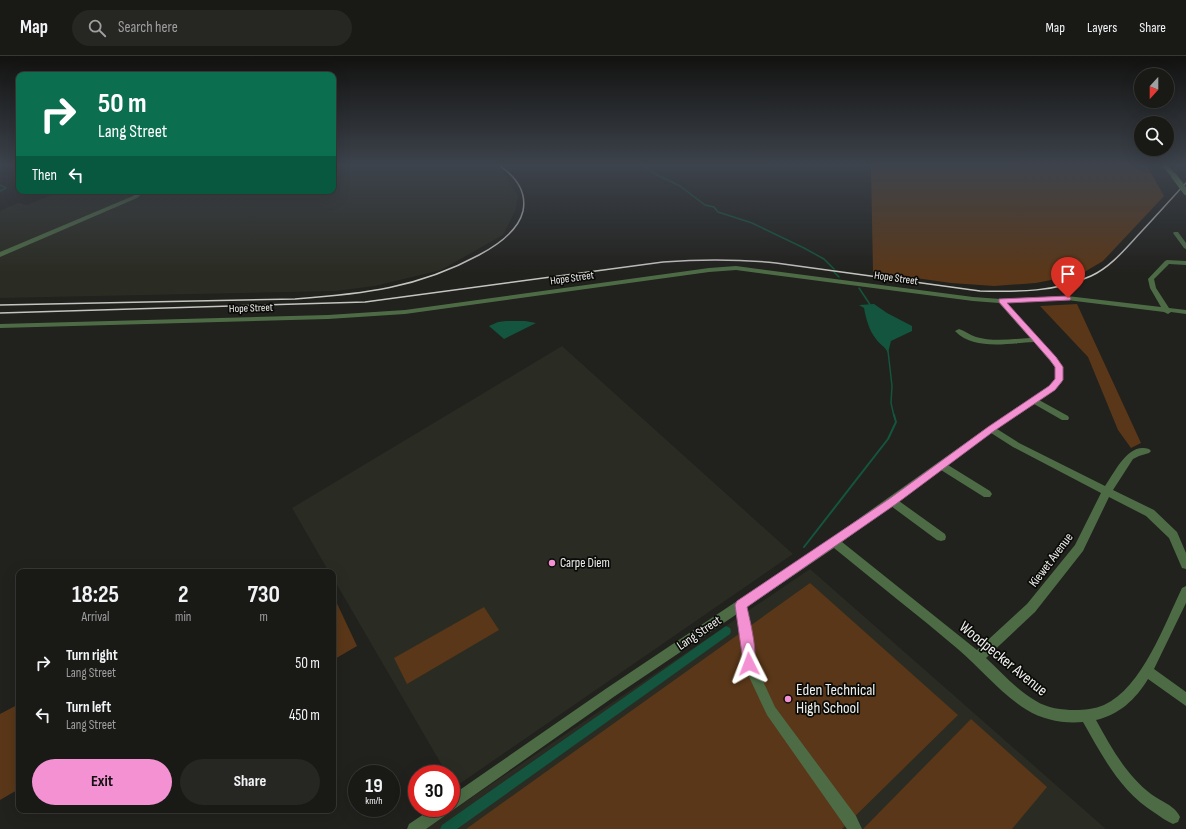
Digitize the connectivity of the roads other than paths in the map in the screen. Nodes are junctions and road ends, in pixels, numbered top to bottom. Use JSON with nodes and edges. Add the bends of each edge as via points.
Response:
{"nodes":[{"id":1,"x":123,"y":202,"type":"edge"},
{"id":2,"x":1176,"y":233,"type":"dead end"},
{"id":3,"x":1186,"y":247,"type":"edge"},
{"id":4,"x":1,"y":255,"type":"edge"},
{"id":5,"x":1186,"y":263,"type":"edge"},
{"id":6,"x":1001,"y":301,"type":"junction"},
{"id":7,"x":1167,"y":311,"type":"junction"},
{"id":8,"x":1186,"y":314,"type":"edge"},
{"id":9,"x":0,"y":326,"type":"edge"},
{"id":10,"x":959,"y":331,"type":"dead end"},
{"id":11,"x":1036,"y":340,"type":"junction"},
{"id":12,"x":1034,"y":401,"type":"junction"},
{"id":13,"x":1065,"y":418,"type":"dead end"},
{"id":14,"x":991,"y":429,"type":"junction"},
{"id":15,"x":1146,"y":451,"type":"dead end"},
{"id":16,"x":942,"y":466,"type":"junction"},
{"id":17,"x":1107,"y":491,"type":"junction"},
{"id":18,"x":987,"y":494,"type":"dead end"},
{"id":19,"x":892,"y":501,"type":"junction"},
{"id":20,"x":941,"y":537,"type":"dead end"},
{"id":21,"x":834,"y":542,"type":"junction"},
{"id":22,"x":1186,"y":565,"type":"edge"},
{"id":23,"x":1186,"y":591,"type":"edge"},
{"id":24,"x":741,"y":605,"type":"junction"},
{"id":25,"x":977,"y":658,"type":"junction"},
{"id":26,"x":1148,"y":672,"type":"junction"},
{"id":27,"x":1186,"y":700,"type":"edge"},
{"id":28,"x":1086,"y":716,"type":"junction"},
{"id":29,"x":460,"y":798,"type":"edge"},
{"id":30,"x":432,"y":817,"type":"edge"},
{"id":31,"x":1173,"y":817,"type":"dead end"},
{"id":32,"x":414,"y":829,"type":"edge"},
{"id":33,"x":855,"y":829,"type":"edge"}],
"edges":[{"from":1,"to":4,"type":"street"},
{"from":2,"to":3,"type":"street"},
{"from":5,"to":7,"type":"street","via":[[1167,262],[1151,279],[1153,288]]},
{"from":6,"to":7,"type":"street","name":"Hope Street","via":[[1068,298]]},
{"from":6,"to":9,"type":"street","name":"Hope Street","via":[[943,296],[736,268],[405,312]]},
{"from":6,"to":11,"type":"street","name":"Lang Street"},
{"from":7,"to":8,"type":"street","name":"Hope Street"},
{"from":10,"to":11,"type":"street","via":[[971,338],[987,342]]},
{"from":11,"to":12,"type":"street","name":"Lang Street","via":[[1053,359],[1060,372],[1059,380],[1052,388]]},
{"from":12,"to":13,"type":"street"},
{"from":12,"to":14,"type":"street","name":"Lang Street"},
{"from":14,"to":16,"type":"street","name":"Lang Street"},
{"from":14,"to":17,"type":"street"},
{"from":15,"to":17,"type":"street","name":"Kiewet Avenue","via":[[1130,457]]},
{"from":16,"to":18,"type":"street"},
{"from":16,"to":19,"type":"street","name":"Lang Street"},
{"from":17,"to":22,"type":"street","via":[[1150,513],[1164,525],[1173,535]]},
{"from":17,"to":25,"type":"street","name":"Kiewet Avenue","via":[[1079,548],[1031,608]]},
{"from":19,"to":20,"type":"street"},
{"from":19,"to":21,"type":"street","name":"Lang Street"},
{"from":21,"to":24,"type":"street","name":"Lang Street"},
{"from":21,"to":25,"type":"street","name":"Woodpecker Avenue"},
{"from":23,"to":26,"type":"street","name":"Woodpecker Avenue"},
{"from":24,"to":29,"type":"street","name":"Lang Street"},
{"from":24,"to":33,"type":"street","via":[[749,664],[771,711]]},
{"from":25,"to":28,"type":"street","name":"Woodpecker Avenue","via":[[1038,710],[1072,718]]},
{"from":26,"to":27,"type":"street"},
{"from":26,"to":28,"type":"street","name":"Woodpecker Avenue","via":[[1117,704],[1105,711]]},
{"from":28,"to":31,"type":"street","via":[[1129,783]]},
{"from":30,"to":32,"type":"street"}]}
